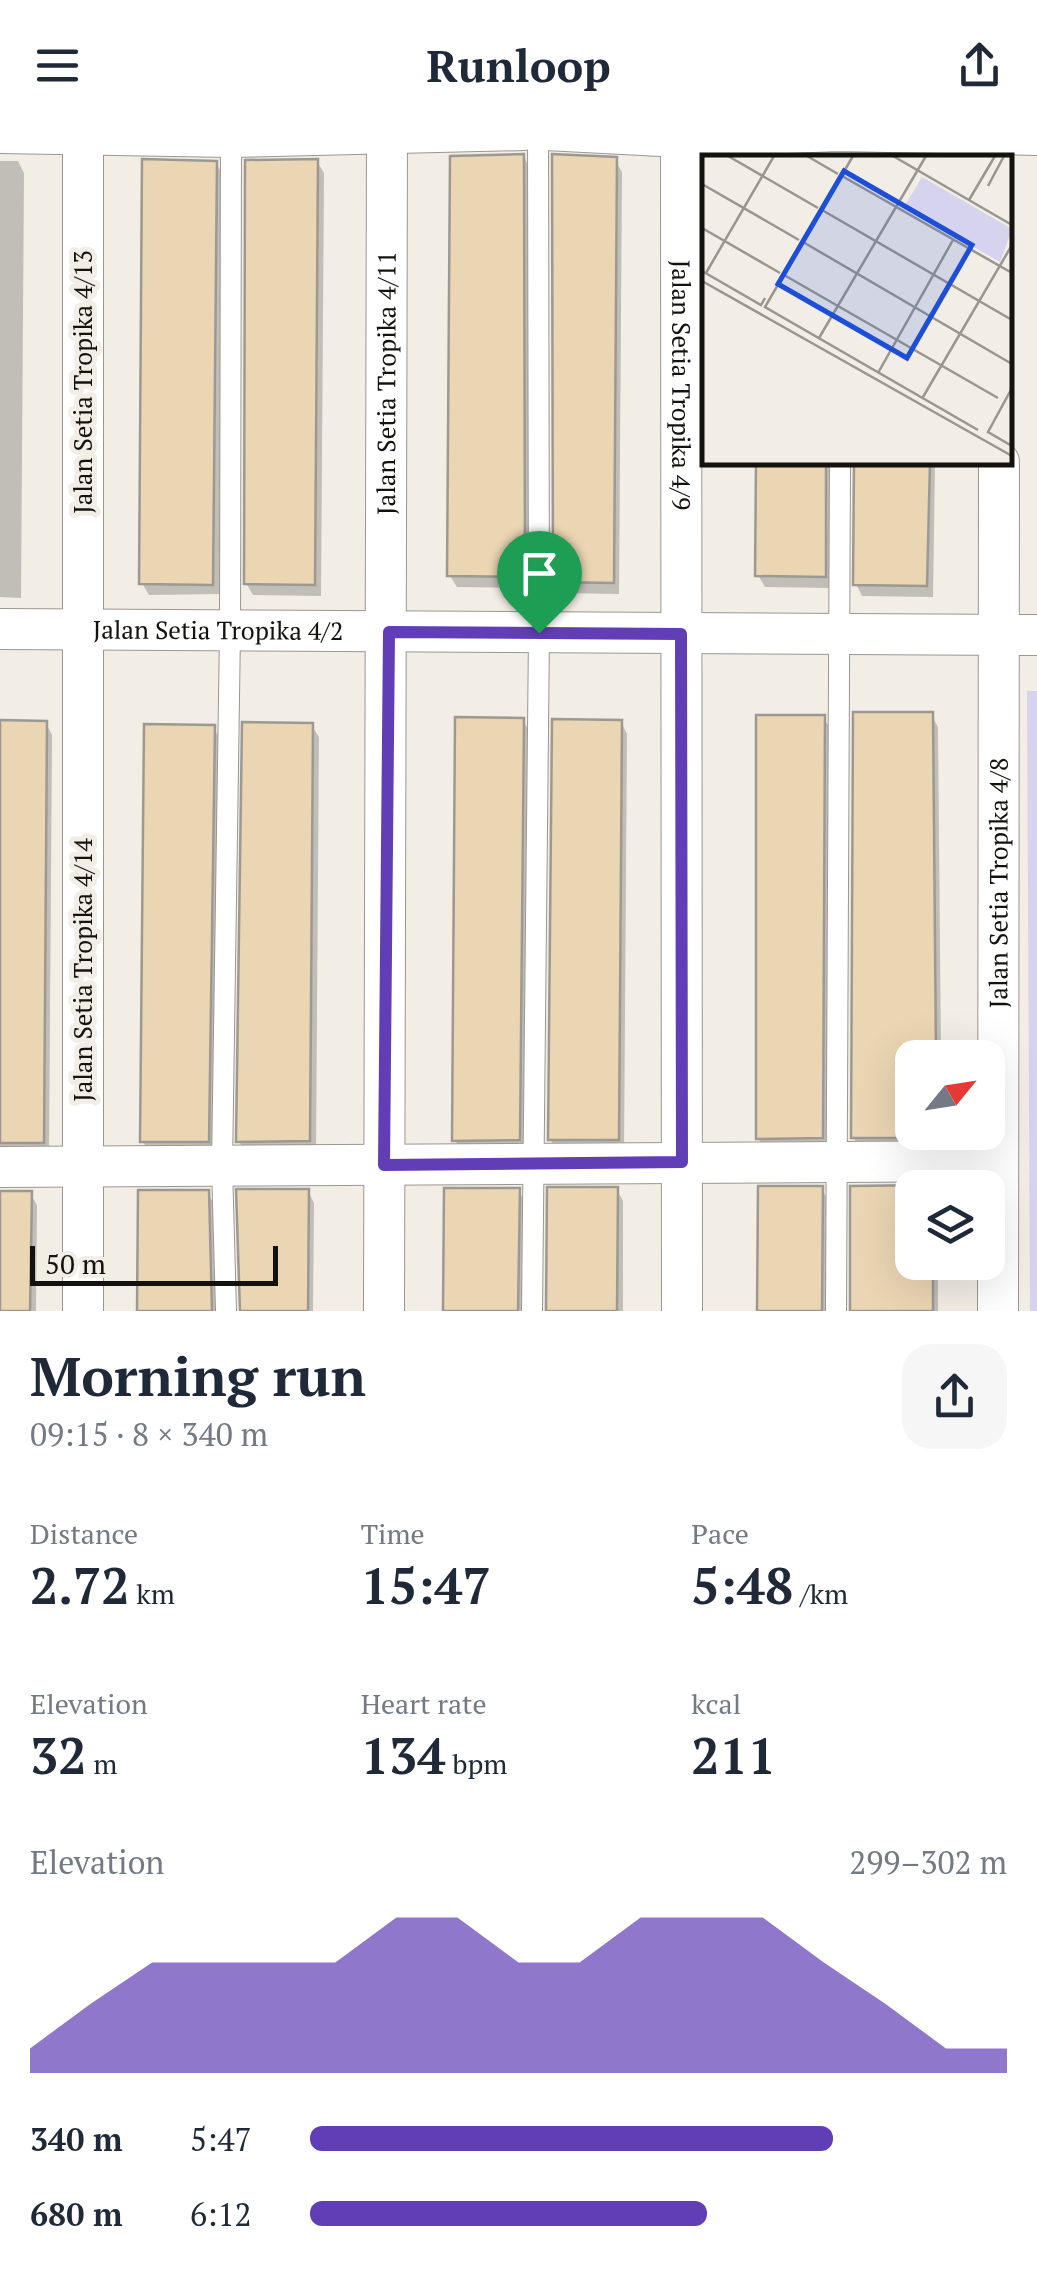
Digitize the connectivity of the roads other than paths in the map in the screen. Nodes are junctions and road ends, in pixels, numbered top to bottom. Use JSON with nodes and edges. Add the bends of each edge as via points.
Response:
{"nodes":[{"id":1,"x":524,"y":130,"type":"edge"},
{"id":2,"x":538,"y":130,"type":"edge"},
{"id":3,"x":546,"y":130,"type":"edge"},
{"id":4,"x":838,"y":130,"type":"edge"},
{"id":5,"x":0,"y":133,"type":"edge"},
{"id":6,"x":83,"y":134,"type":"junction"},
{"id":7,"x":386,"y":134,"type":"junction"},
{"id":8,"x":1037,"y":135,"type":"edge"},
{"id":9,"x":231,"y":137,"type":"junction"},
{"id":10,"x":681,"y":137,"type":"junction"},
{"id":11,"x":996,"y":147,"type":"edge"},
{"id":12,"x":840,"y":465,"type":"edge"},
{"id":13,"x":999,"y":465,"type":"edge"},
{"id":14,"x":0,"y":629,"type":"edge"},
{"id":15,"x":84,"y":630,"type":"junction"},
{"id":16,"x":230,"y":630,"type":"junction"},
{"id":17,"x":389,"y":632,"type":"junction"},
{"id":18,"x":539,"y":633,"type":"junction"},
{"id":19,"x":681,"y":634,"type":"junction"},
{"id":20,"x":841,"y":634,"type":"junction"},
{"id":21,"x":1019,"y":635,"type":"edge"},
{"id":22,"x":995,"y":1161,"type":"junction"},
{"id":23,"x":682,"y":1162,"type":"junction"},
{"id":24,"x":835,"y":1162,"type":"junction"},
{"id":25,"x":532,"y":1164,"type":"junction"},
{"id":26,"x":384,"y":1165,"type":"junction"},
{"id":27,"x":0,"y":1167,"type":"edge"},
{"id":28,"x":222,"y":1167,"type":"junction"},
{"id":29,"x":82,"y":1168,"type":"junction"},
{"id":30,"x":83,"y":1311,"type":"edge"},
{"id":31,"x":226,"y":1311,"type":"edge"},
{"id":32,"x":384,"y":1311,"type":"edge"},
{"id":33,"x":532,"y":1311,"type":"edge"},
{"id":34,"x":682,"y":1311,"type":"edge"},
{"id":35,"x":836,"y":1311,"type":"edge"},
{"id":36,"x":998,"y":1311,"type":"edge"}],
"edges":[{"from":1,"to":7,"type":"street"},
{"from":2,"to":18,"type":"lane"},
{"from":3,"to":10,"type":"street"},
{"from":4,"to":10,"type":"street"},
{"from":4,"to":11,"type":"street"},
{"from":5,"to":6,"type":"street"},
{"from":6,"to":9,"type":"street"},
{"from":6,"to":15,"type":"street","name":"Jalan Setia Tropika 4/13"},
{"from":7,"to":9,"type":"street"},
{"from":7,"to":17,"type":"street","name":"Jalan Setia Tropika 4/11"},
{"from":8,"to":11,"type":"street"},
{"from":9,"to":16,"type":"lane"},
{"from":10,"to":19,"type":"street","name":"Jalan Setia Tropika 4/9"},
{"from":12,"to":20,"type":"lane"},
{"from":13,"to":21,"type":"street","name":"Jalan Setia Tropika 4/8"},
{"from":14,"to":15,"type":"street","name":"Jalan Setia Tropika 4/2"},
{"from":15,"to":16,"type":"street","name":"Jalan Setia Tropika 4/2"},
{"from":15,"to":29,"type":"street","name":"Jalan Setia Tropika 4/14"},
{"from":16,"to":17,"type":"street","name":"Jalan Setia Tropika 4/2"},
{"from":16,"to":28,"type":"lane"},
{"from":17,"to":18,"type":"street","name":"Jalan Setia Tropika 4/2"},
{"from":17,"to":26,"type":"street","name":"Jalan Setia Tropika 4/11"},
{"from":18,"to":19,"type":"street","name":"Jalan Setia Tropika 4/2"},
{"from":18,"to":25,"type":"lane"},
{"from":19,"to":20,"type":"street","name":"Jalan Setia Tropika 4/2"},
{"from":19,"to":23,"type":"street","name":"Jalan Setia Tropika 4/9"},
{"from":20,"to":21,"type":"street","name":"Jalan Setia Tropika 4/2"},
{"from":20,"to":24,"type":"lane"},
{"from":21,"to":22,"type":"street","name":"Jalan Setia Tropika 4/8"},
{"from":22,"to":24,"type":"street"},
{"from":22,"to":36,"type":"street","name":"Jalan Setia Tropika 4/8"},
{"from":23,"to":24,"type":"street"},
{"from":23,"to":25,"type":"street"},
{"from":23,"to":34,"type":"street","name":"Jalan Setia Tropika 4/9"},
{"from":24,"to":35,"type":"lane"},
{"from":25,"to":26,"type":"street"},
{"from":25,"to":33,"type":"lane"},
{"from":26,"to":28,"type":"street"},
{"from":26,"to":32,"type":"street","name":"Jalan Setia Tropika 4/11"},
{"from":27,"to":29,"type":"street"},
{"from":28,"to":29,"type":"street"},
{"from":28,"to":31,"type":"lane"},
{"from":29,"to":30,"type":"street","name":"Jalan Setia Tropika 4/14"}]}
